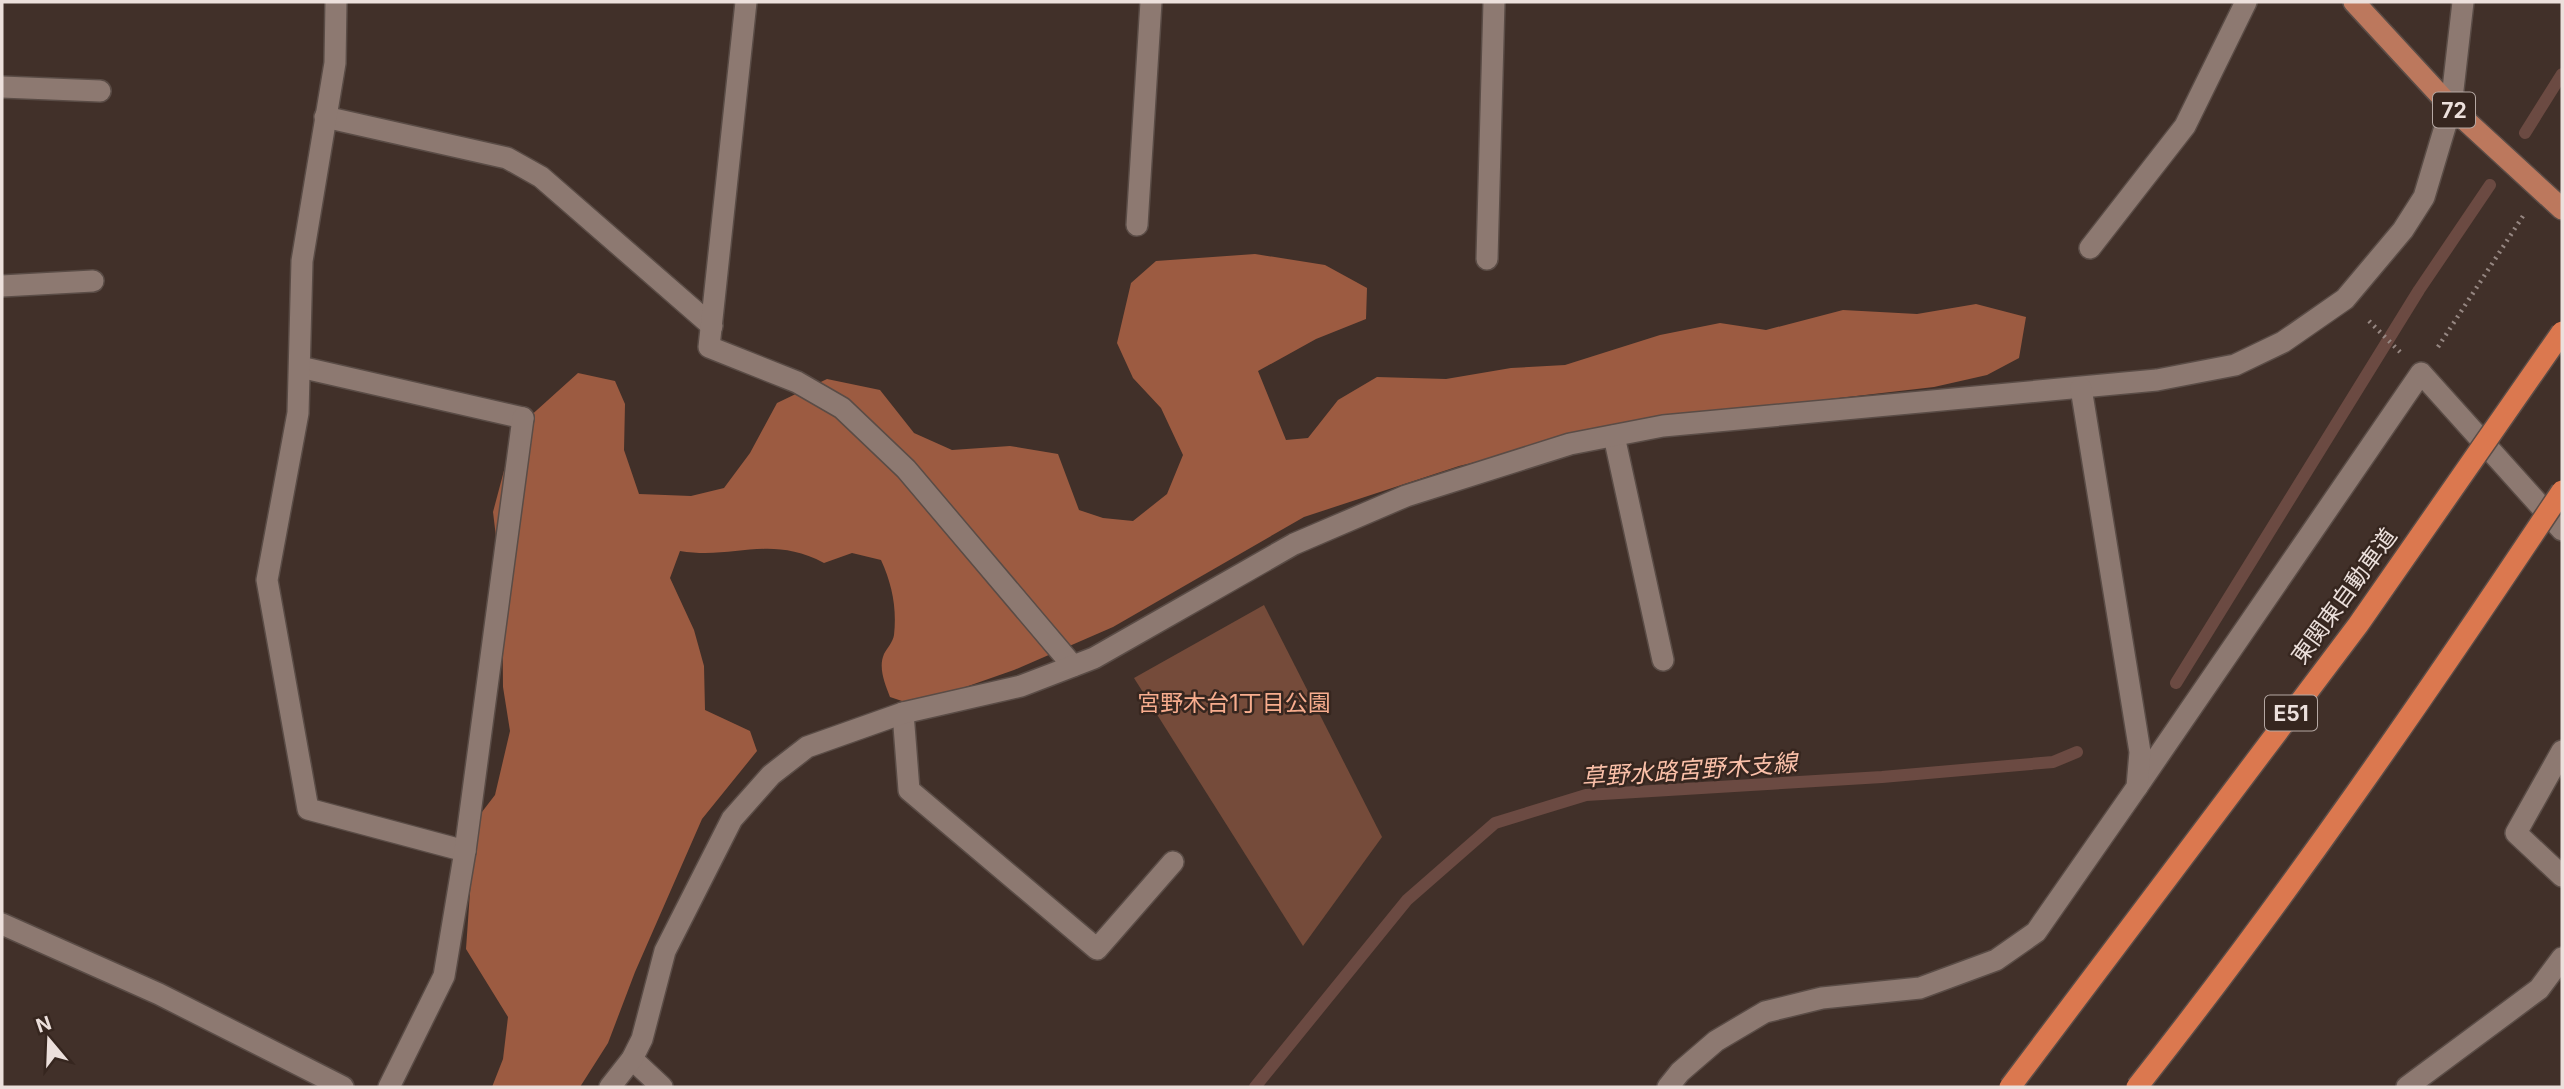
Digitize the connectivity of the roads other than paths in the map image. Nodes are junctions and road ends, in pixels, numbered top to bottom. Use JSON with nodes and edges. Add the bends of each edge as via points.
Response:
{"nodes":[{"id":1,"x":336,"y":2,"type":"edge"},
{"id":2,"x":746,"y":2,"type":"edge"},
{"id":3,"x":1151,"y":2,"type":"edge"},
{"id":4,"x":1494,"y":2,"type":"edge"},
{"id":5,"x":2246,"y":2,"type":"edge"},
{"id":6,"x":2354,"y":2,"type":"edge"},
{"id":7,"x":2463,"y":2,"type":"edge"},
{"id":8,"x":2,"y":88,"type":"edge"},
{"id":9,"x":100,"y":91,"type":"dead end"},
{"id":10,"x":2451,"y":107,"type":"junction"},
{"id":11,"x":325,"y":117,"type":"junction"},
{"id":12,"x":2562,"y":209,"type":"edge"},
{"id":13,"x":1137,"y":225,"type":"dead end"},
{"id":14,"x":2090,"y":248,"type":"dead end"},
{"id":15,"x":1488,"y":259,"type":"dead end"},
{"id":16,"x":93,"y":281,"type":"dead end"},
{"id":17,"x":2,"y":286,"type":"edge"},
{"id":18,"x":712,"y":326,"type":"junction"},
{"id":19,"x":2562,"y":332,"type":"edge"},
{"id":20,"x":300,"y":367,"type":"junction"},
{"id":21,"x":2081,"y":388,"type":"junction"},
{"id":22,"x":1614,"y":436,"type":"junction"},
{"id":23,"x":2562,"y":491,"type":"edge"},
{"id":24,"x":2562,"y":530,"type":"edge"},
{"id":25,"x":1663,"y":660,"type":"dead end"},
{"id":26,"x":1073,"y":666,"type":"junction"},
{"id":27,"x":903,"y":713,"type":"junction"},
{"id":28,"x":2562,"y":751,"type":"edge"},
{"id":29,"x":2137,"y":787,"type":"junction"},
{"id":30,"x":465,"y":851,"type":"junction"},
{"id":31,"x":1173,"y":862,"type":"dead end"},
{"id":32,"x":2562,"y":876,"type":"edge"},
{"id":33,"x":2,"y":924,"type":"edge"},
{"id":34,"x":2562,"y":958,"type":"edge"},
{"id":35,"x":632,"y":1059,"type":"junction"},
{"id":36,"x":343,"y":1087,"type":"edge"},
{"id":37,"x":389,"y":1087,"type":"edge"},
{"id":38,"x":610,"y":1087,"type":"edge"},
{"id":39,"x":662,"y":1087,"type":"edge"},
{"id":40,"x":1668,"y":1087,"type":"edge"},
{"id":41,"x":2010,"y":1087,"type":"edge"},
{"id":42,"x":2137,"y":1087,"type":"edge"},
{"id":43,"x":2407,"y":1087,"type":"edge"}],
"edges":[{"from":1,"to":11,"type":"street","via":[[335,63]]},
{"from":2,"to":18,"type":"street"},
{"from":3,"to":13,"type":"street"},
{"from":4,"to":15,"type":"street"},
{"from":5,"to":14,"type":"street","via":[[2185,126]]},
{"from":6,"to":10,"type":"main road","number":"72"},
{"from":7,"to":10,"type":"street"},
{"from":8,"to":9,"type":"street"},
{"from":10,"to":12,"type":"main road","number":"72"},
{"from":10,"to":21,"type":"street","via":[[2424,197],[2403,230],[2345,299],[2283,341],[2235,365]]},
{"from":11,"to":18,"type":"street","via":[[508,158],[541,177]]},
{"from":11,"to":20,"type":"street","via":[[302,261]]},
{"from":16,"to":17,"type":"street"},
{"from":18,"to":26,"type":"street","via":[[709,347],[797,382],[842,408],[906,469]]},
{"from":19,"to":41,"type":"highway","name":"東関東自動車道","number":"E51","bridge":true,"via":[[2358,625]]},
{"from":20,"to":30,"type":"street","via":[[298,413],[267,580],[308,809]]},
{"from":20,"to":30,"type":"street","via":[[523,418]]},
{"from":21,"to":22,"type":"street","via":[[1690,424]]},
{"from":21,"to":29,"type":"street","via":[[2140,752]]},
{"from":22,"to":25,"type":"street"},
{"from":22,"to":26,"type":"street","via":[[1488,468],[1294,544]]},
{"from":23,"to":42,"type":"highway","bridge":true,"via":[[2448,663],[2212,992]]},
{"from":24,"to":29,"type":"street","via":[[2421,373]]},
{"from":26,"to":27,"type":"street","via":[[1021,686]]},
{"from":27,"to":31,"type":"street","via":[[909,790],[1097,950]]},
{"from":27,"to":35,"type":"street","via":[[807,747],[771,775],[732,819],[665,951],[642,1039]]},
{"from":28,"to":32,"type":"street","via":[[2516,833]]},
{"from":29,"to":40,"type":"street","via":[[2036,932],[1996,960],[1920,988],[1822,998],[1765,1012],[1716,1041]]},
{"from":30,"to":37,"type":"street","via":[[443,976]]},
{"from":33,"to":36,"type":"street","via":[[159,994]]},
{"from":34,"to":43,"type":"street","via":[[2539,989]]},
{"from":35,"to":38,"type":"street"},
{"from":35,"to":39,"type":"street"}]}
